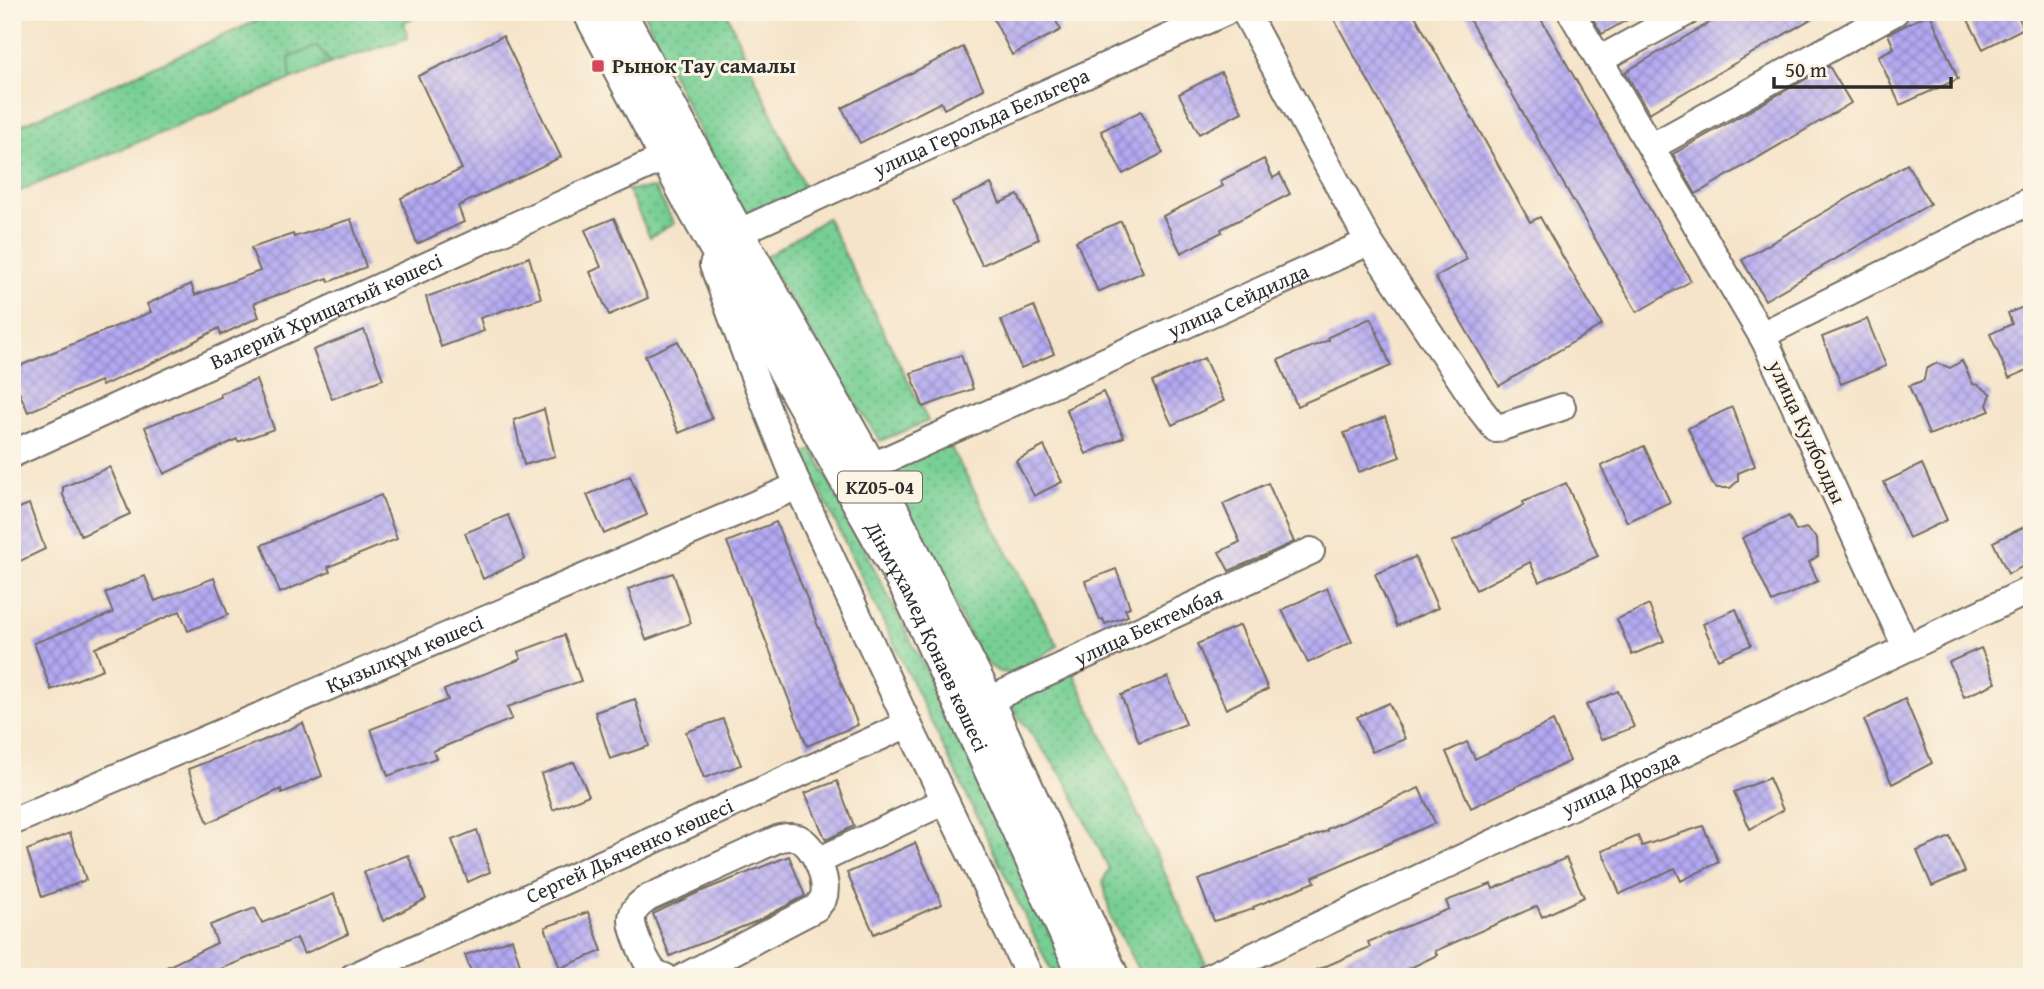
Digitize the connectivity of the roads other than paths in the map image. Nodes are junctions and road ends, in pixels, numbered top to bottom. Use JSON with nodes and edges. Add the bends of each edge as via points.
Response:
{"nodes":[{"id":1,"x":590,"y":12,"type":"edge"},
{"id":2,"x":619,"y":12,"type":"edge"},
{"id":3,"x":1225,"y":12,"type":"edge"},
{"id":4,"x":1245,"y":12,"type":"edge"},
{"id":5,"x":1571,"y":12,"type":"edge"},
{"id":6,"x":1687,"y":12,"type":"edge"},
{"id":7,"x":1895,"y":12,"type":"edge"},
{"id":8,"x":1599,"y":60,"type":"junction"},
{"id":9,"x":1651,"y":147,"type":"junction"},
{"id":10,"x":654,"y":163,"type":"junction"},
{"id":11,"x":2032,"y":200,"type":"edge"},
{"id":12,"x":690,"y":201,"type":"junction"},
{"id":13,"x":737,"y":233,"type":"junction"},
{"id":14,"x":1369,"y":242,"type":"junction"},
{"id":15,"x":1765,"y":341,"type":"junction"},
{"id":16,"x":1562,"y":407,"type":"dead end"},
{"id":17,"x":12,"y":454,"type":"edge"},
{"id":18,"x":870,"y":467,"type":"junction"},
{"id":19,"x":797,"y":486,"type":"junction"},
{"id":20,"x":1311,"y":551,"type":"dead end"},
{"id":21,"x":2032,"y":589,"type":"edge"},
{"id":22,"x":1906,"y":647,"type":"junction"},
{"id":23,"x":987,"y":701,"type":"junction"},
{"id":24,"x":908,"y":724,"type":"junction"},
{"id":25,"x":945,"y":801,"type":"junction"},
{"id":26,"x":12,"y":822,"type":"edge"},
{"id":27,"x":818,"y":861,"type":"junction"},
{"id":28,"x":353,"y":977,"type":"edge"},
{"id":29,"x":665,"y":977,"type":"edge"},
{"id":30,"x":684,"y":977,"type":"edge"},
{"id":31,"x":1030,"y":977,"type":"edge"},
{"id":32,"x":1086,"y":977,"type":"edge"},
{"id":33,"x":1112,"y":977,"type":"edge"},
{"id":34,"x":1209,"y":977,"type":"edge"}],
"edges":[{"from":1,"to":10,"type":"main road","name":"Дінмұхамед Қонаев көшесі","number":"KZ05-04"},
{"from":2,"to":13,"type":"main road","name":"Дінмұхамед Қонаев көшесі","number":"KZ05-04"},
{"from":3,"to":13,"type":"street","name":"улица Герольда Бельгера"},
{"from":4,"to":14,"type":"street"},
{"from":5,"to":8,"type":"street"},
{"from":6,"to":8,"type":"street"},
{"from":7,"to":9,"type":"street"},
{"from":8,"to":9,"type":"street"},
{"from":9,"to":15,"type":"street"},
{"from":10,"to":12,"type":"main road","name":"Дінмұхамед Қонаев көшесі","number":"KZ05-04"},
{"from":10,"to":17,"type":"street","name":"Валерий Хрищатый көшесі"},
{"from":11,"to":15,"type":"street","name":"улица Кулболды","via":[[1773,328]]},
{"from":12,"to":19,"type":"street"},
{"from":12,"to":32,"type":"main road","name":"Дінмұхамед Қонаев көшесі","number":"KZ05-04","via":[[909,590]]},
{"from":13,"to":18,"type":"main road","name":"Дінмұхамед Қонаев көшесі","number":"KZ05-04"},
{"from":14,"to":16,"type":"street","via":[[1496,429]]},
{"from":14,"to":18,"type":"street","name":"улица Сейдилда"},
{"from":15,"to":22,"type":"street","name":"улица Кулболды"},
{"from":18,"to":23,"type":"main road","name":"Дінмұхамед Қонаев көшесі","number":"KZ05-04"},
{"from":19,"to":24,"type":"street"},
{"from":19,"to":26,"type":"street","name":"Қызылқұм көшесі"},
{"from":20,"to":23,"type":"street","name":"улица Бектембая"},
{"from":21,"to":22,"type":"street","name":"улица Дрозда"},
{"from":22,"to":34,"type":"street","name":"улица Дрозда"},
{"from":23,"to":33,"type":"main road","name":"Дінмұхамед Қонаев көшесі","number":"KZ05-04"},
{"from":24,"to":25,"type":"street"},
{"from":24,"to":28,"type":"street","name":"Сергей Дьяченко көшесі"},
{"from":25,"to":27,"type":"street"},
{"from":25,"to":31,"type":"street"},
{"from":27,"to":29,"type":"street","via":[[799,839],[780,838],[639,904],[631,918],[633,928],[650,967]]},
{"from":27,"to":30,"type":"street","via":[[825,889],[816,908]]}]}
